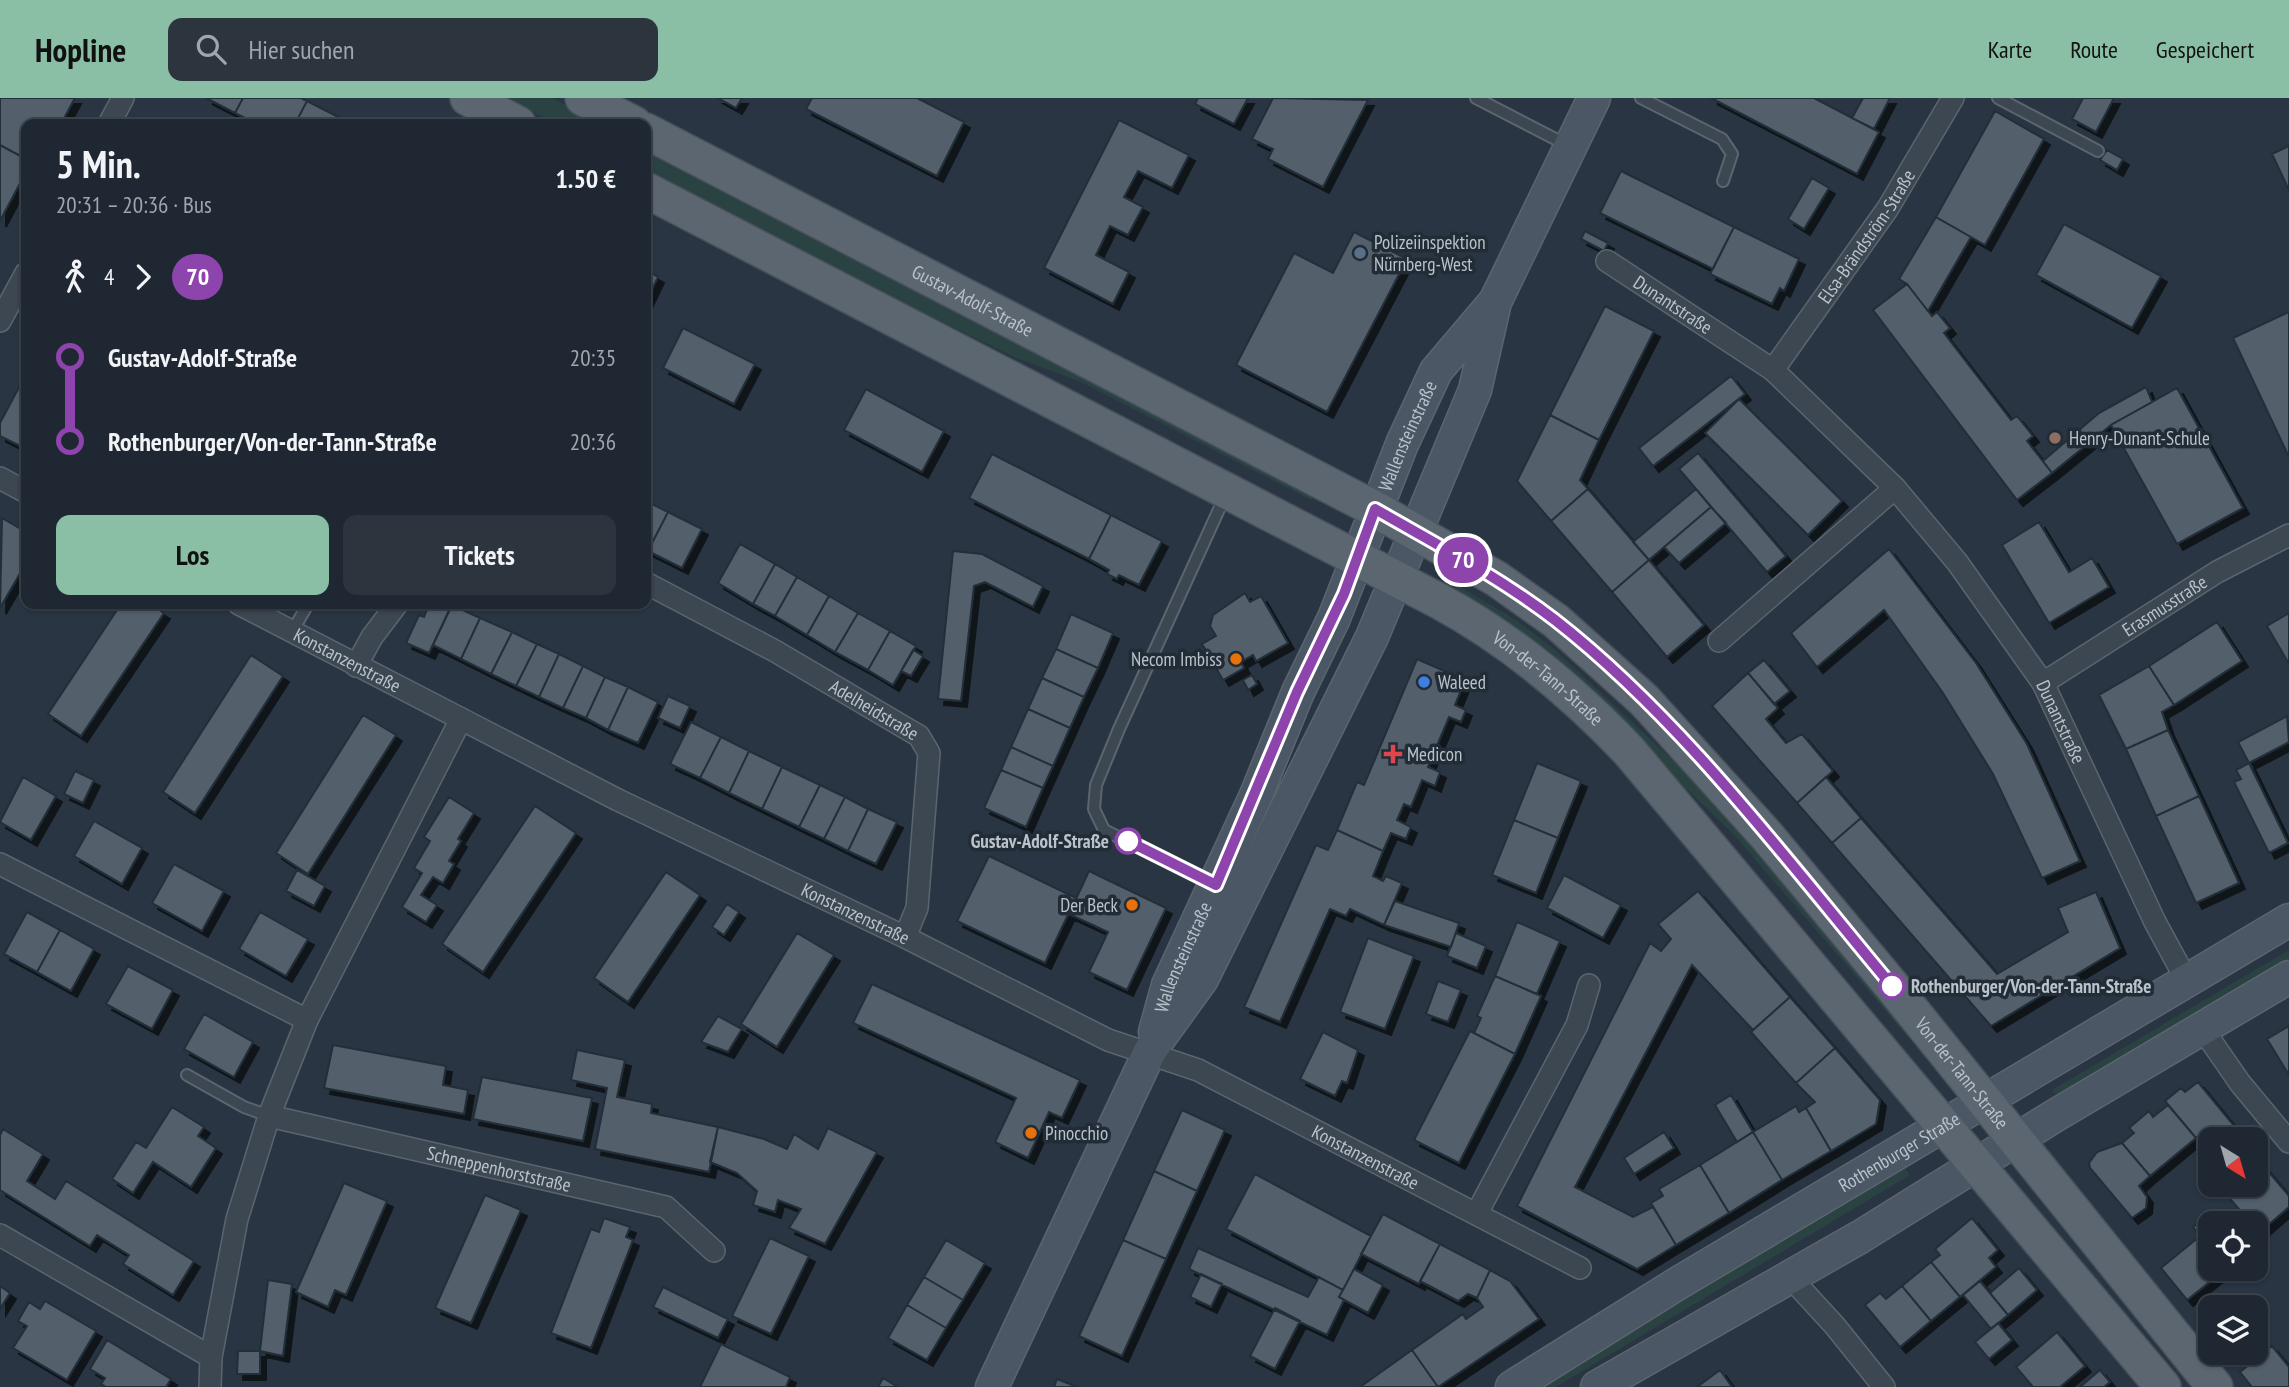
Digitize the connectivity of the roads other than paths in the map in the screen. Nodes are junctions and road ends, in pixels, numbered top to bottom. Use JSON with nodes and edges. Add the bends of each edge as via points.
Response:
{"nodes":[{"id":1,"x":123,"y":98,"type":"edge"},
{"id":2,"x":468,"y":98,"type":"edge"},
{"id":3,"x":583,"y":98,"type":"edge"},
{"id":4,"x":1476,"y":98,"type":"edge"},
{"id":5,"x":1594,"y":98,"type":"edge"},
{"id":6,"x":1641,"y":98,"type":"edge"},
{"id":7,"x":1953,"y":98,"type":"edge"},
{"id":8,"x":1998,"y":98,"type":"edge"},
{"id":9,"x":112,"y":119,"type":"edge"},
{"id":10,"x":508,"y":119,"type":"edge"},
{"id":11,"x":624,"y":119,"type":"edge"},
{"id":12,"x":651,"y":134,"type":"edge"},
{"id":13,"x":1570,"y":146,"type":"junction"},
{"id":14,"x":2098,"y":150,"type":"dead end"},
{"id":15,"x":1723,"y":181,"type":"dead end"},
{"id":16,"x":651,"y":193,"type":"edge"},
{"id":17,"x":1606,"y":261,"type":"dead end"},
{"id":18,"x":21,"y":282,"type":"edge"},
{"id":19,"x":1495,"y":302,"type":"junction"},
{"id":20,"x":0,"y":321,"type":"edge"},
{"id":21,"x":1773,"y":370,"type":"junction"},
{"id":22,"x":0,"y":478,"type":"edge"},
{"id":23,"x":1895,"y":488,"type":"junction"},
{"id":24,"x":21,"y":489,"type":"edge"},
{"id":25,"x":1227,"y":491,"type":"junction"},
{"id":26,"x":1375,"y":509,"type":"junction"},
{"id":27,"x":1416,"y":532,"type":"junction"},
{"id":28,"x":2289,"y":535,"type":"edge"},
{"id":29,"x":1358,"y":560,"type":"junction"},
{"id":30,"x":1397,"y":580,"type":"junction"},
{"id":31,"x":651,"y":586,"type":"edge"},
{"id":32,"x":248,"y":609,"type":"edge"},
{"id":33,"x":305,"y":609,"type":"edge"},
{"id":34,"x":393,"y":609,"type":"edge"},
{"id":35,"x":292,"y":632,"type":"junction"},
{"id":36,"x":1719,"y":641,"type":"dead end"},
{"id":37,"x":356,"y":666,"type":"junction"},
{"id":38,"x":2043,"y":683,"type":"junction"},
{"id":39,"x":461,"y":719,"type":"junction"},
{"id":40,"x":0,"y":864,"type":"edge"},
{"id":41,"x":1230,"y":890,"type":"junction"},
{"id":42,"x":2289,"y":920,"type":"edge"},
{"id":43,"x":905,"y":937,"type":"junction"},
{"id":44,"x":2289,"y":976,"type":"edge"},
{"id":45,"x":2187,"y":981,"type":"junction"},
{"id":46,"x":1589,"y":985,"type":"dead end"},
{"id":47,"x":307,"y":1020,"type":"junction"},
{"id":48,"x":2202,"y":1028,"type":"junction"},
{"id":49,"x":1150,"y":1051,"type":"junction"},
{"id":50,"x":187,"y":1074,"type":"dead end"},
{"id":51,"x":1985,"y":1101,"type":"junction"},
{"id":52,"x":270,"y":1116,"type":"junction"},
{"id":53,"x":1942,"y":1126,"type":"junction"},
{"id":54,"x":2016,"y":1141,"type":"junction"},
{"id":55,"x":2289,"y":1142,"type":"edge"},
{"id":56,"x":1976,"y":1167,"type":"junction"},
{"id":57,"x":1477,"y":1213,"type":"junction"},
{"id":58,"x":0,"y":1236,"type":"edge"},
{"id":59,"x":714,"y":1251,"type":"dead end"},
{"id":60,"x":1580,"y":1268,"type":"dead end"},
{"id":61,"x":1790,"y":1278,"type":"junction"},
{"id":62,"x":211,"y":1357,"type":"junction"},
{"id":63,"x":1604,"y":1385,"type":"edge"},
{"id":64,"x":210,"y":1387,"type":"edge"},
{"id":65,"x":992,"y":1387,"type":"edge"},
{"id":66,"x":1512,"y":1387,"type":"edge"},
{"id":67,"x":1884,"y":1387,"type":"edge"},
{"id":68,"x":2163,"y":1387,"type":"edge"},
{"id":69,"x":2215,"y":1387,"type":"edge"}],
"edges":[{"from":1,"to":9,"type":"street"},
{"from":2,"to":10,"type":"main road"},
{"from":3,"to":11,"type":"main road"},
{"from":4,"to":13,"type":"lane"},
{"from":5,"to":13,"type":"street","name":"Wallensteinstraße"},
{"from":6,"to":15,"type":"lane","via":[[1722,139],[1732,154]]},
{"from":7,"to":21,"type":"street","name":"Elsa-Brändström-Straße","via":[[1888,208]]},
{"from":8,"to":14,"type":"lane"},
{"from":12,"to":26,"type":"main road","name":"Gustav-Adolf-Straße"},
{"from":13,"to":19,"type":"street","name":"Wallensteinstraße"},
{"from":16,"to":25,"type":"main road"},
{"from":17,"to":21,"type":"street","name":"Dunantstraße"},
{"from":18,"to":20,"type":"street"},
{"from":19,"to":26,"type":"street","name":"Wallensteinstraße","via":[[1436,371]]},
{"from":19,"to":27,"type":"street","name":"Wallensteinstraße","via":[[1475,390]]},
{"from":21,"to":23,"type":"street","name":"Dunantstraße"},
{"from":22,"to":24,"type":"street"},
{"from":23,"to":36,"type":"street"},
{"from":23,"to":38,"type":"street","name":"Dunantstraße","via":[[1957,562]]},
{"from":25,"to":29,"type":"main road"},
{"from":25,"to":41,"type":"lane","via":[[1119,729],[1096,785],[1094,808],[1104,830]]},
{"from":26,"to":27,"type":"main road","name":"Von-der-Tann-Straße"},
{"from":26,"to":29,"type":"street","name":"Wallensteinstraße"},
{"from":27,"to":30,"type":"street","name":"Wallensteinstraße"},
{"from":27,"to":51,"type":"main road","name":"Von-der-Tann-Straße","via":[[1528,600],[1620,676],[1767,836]]},
{"from":28,"to":38,"type":"street","name":"Erasmusstraße","via":[[2217,572]]},
{"from":29,"to":30,"type":"main road","name":"Von-der-Tann-Straße"},
{"from":29,"to":41,"type":"street","name":"Wallensteinstraße"},
{"from":30,"to":41,"type":"street","name":"Wallensteinstraße"},
{"from":30,"to":53,"type":"main road","name":"Von-der-Tann-Straße","via":[[1501,640],[1549,674],[1605,726]]},
{"from":31,"to":43,"type":"street","name":"Adelheidstraße","via":[[775,651],[919,736],[929,753],[917,908]]},
{"from":32,"to":35,"type":"street","name":"Konstanzenstraße"},
{"from":33,"to":35,"type":"lane"},
{"from":34,"to":37,"type":"street"},
{"from":35,"to":37,"type":"street","name":"Konstanzenstraße"},
{"from":37,"to":39,"type":"street","name":"Konstanzenstraße"},
{"from":38,"to":45,"type":"street","name":"Dunantstraße"},
{"from":39,"to":43,"type":"street","name":"Konstanzenstraße","via":[[630,806]]},
{"from":39,"to":47,"type":"street"},
{"from":40,"to":47,"type":"street"},
{"from":41,"to":49,"type":"street","name":"Wallensteinstraße","via":[[1168,985]]},
{"from":42,"to":45,"type":"street","name":"Rothenburger Straße"},
{"from":43,"to":49,"type":"street","name":"Konstanzenstraße","via":[[1108,1040]]},
{"from":44,"to":48,"type":"street"},
{"from":45,"to":51,"type":"street","name":"Rothenburger Straße"},
{"from":46,"to":57,"type":"street","via":[[1577,1025]]},
{"from":47,"to":52,"type":"street"},
{"from":48,"to":54,"type":"street"},
{"from":48,"to":55,"type":"street","via":[[2239,1083]]},
{"from":49,"to":57,"type":"street","name":"Konstanzenstraße","via":[[1198,1070]]},
{"from":49,"to":65,"type":"street","name":"Wallensteinstraße"},
{"from":50,"to":52,"type":"lane","via":[[244,1107]]},
{"from":51,"to":53,"type":"street","name":"Rothenburger Straße"},
{"from":51,"to":54,"type":"main road","name":"Von-der-Tann-Straße"},
{"from":52,"to":59,"type":"street","name":"Schneppenhorststraße","via":[[666,1207]]},
{"from":52,"to":62,"type":"street","via":[[237,1219]]},
{"from":53,"to":56,"type":"main road","name":"Von-der-Tann-Straße"},
{"from":53,"to":66,"type":"street","name":"Rothenburger Straße"},
{"from":54,"to":56,"type":"street"},
{"from":54,"to":69,"type":"main road","name":"Von-der-Tann-Straße"},
{"from":56,"to":61,"type":"street"},
{"from":56,"to":68,"type":"main road","name":"Von-der-Tann-Straße"},
{"from":57,"to":60,"type":"street","name":"Konstanzenstraße"},
{"from":58,"to":62,"type":"street"},
{"from":61,"to":63,"type":"street"},
{"from":61,"to":67,"type":"street"},
{"from":62,"to":64,"type":"street"}]}
